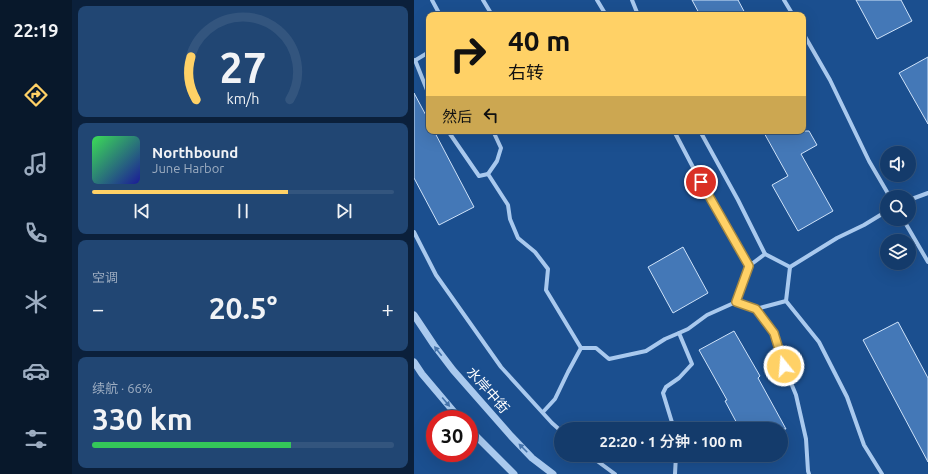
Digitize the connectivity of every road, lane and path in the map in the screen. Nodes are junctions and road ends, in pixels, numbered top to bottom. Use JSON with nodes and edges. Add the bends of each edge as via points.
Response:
{"nodes":[{"id":1,"x":432,"y":0,"type":"edge"},
{"id":2,"x":483,"y":0,"type":"edge"},
{"id":3,"x":597,"y":0,"type":"edge"},
{"id":4,"x":632,"y":0,"type":"edge"},
{"id":5,"x":784,"y":0,"type":"edge"},
{"id":6,"x":438,"y":12,"type":"edge"},
{"id":7,"x":490,"y":12,"type":"edge"},
{"id":8,"x":604,"y":12,"type":"edge"},
{"id":9,"x":637,"y":12,"type":"edge"},
{"id":10,"x":791,"y":12,"type":"edge"},
{"id":11,"x":806,"y":38,"type":"edge"},
{"id":12,"x":426,"y":54,"type":"edge"},
{"id":13,"x":415,"y":60,"type":"edge"},
{"id":14,"x":426,"y":88,"type":"edge"},
{"id":15,"x":450,"y":134,"type":"edge"},
{"id":16,"x":495,"y":134,"type":"edge"},
{"id":17,"x":676,"y":134,"type":"edge"},
{"id":18,"x":702,"y":134,"type":"edge"},
{"id":19,"x":488,"y":174,"type":"junction"},
{"id":20,"x":886,"y":190,"type":"edge"},
{"id":21,"x":928,"y":193,"type":"edge"},
{"id":22,"x":916,"y":197,"type":"edge"},
{"id":23,"x":880,"y":215,"type":"edge"},
{"id":24,"x":907,"y":226,"type":"edge"},
{"id":25,"x":414,"y":232,"type":"edge"},
{"id":26,"x":765,"y":254,"type":"junction"},
{"id":27,"x":928,"y":262,"type":"edge"},
{"id":28,"x":749,"y":266,"type":"junction"},
{"id":29,"x":790,"y":267,"type":"junction"},
{"id":30,"x":786,"y":301,"type":"junction"},
{"id":31,"x":736,"y":302,"type":"junction"},
{"id":32,"x":756,"y":309,"type":"junction"},
{"id":33,"x":414,"y":315,"type":"edge"},
{"id":34,"x":679,"y":333,"type":"junction"},
{"id":35,"x":581,"y":348,"type":"junction"},
{"id":36,"x":414,"y":362,"type":"edge"},
{"id":37,"x":452,"y":410,"type":"edge"},
{"id":38,"x":543,"y":412,"type":"junction"},
{"id":39,"x":672,"y":422,"type":"edge"},
{"id":40,"x":554,"y":425,"type":"edge"},
{"id":41,"x":478,"y":438,"type":"edge"},
{"id":42,"x":599,"y":462,"type":"edge"},
{"id":43,"x":676,"y":462,"type":"edge"},
{"id":44,"x":514,"y":474,"type":"edge"},
{"id":45,"x":553,"y":474,"type":"edge"},
{"id":46,"x":615,"y":474,"type":"edge"},
{"id":47,"x":675,"y":474,"type":"edge"},
{"id":48,"x":809,"y":474,"type":"edge"},
{"id":49,"x":882,"y":474,"type":"edge"}],
"edges":[{"from":1,"to":6,"type":"street"},
{"from":2,"to":7,"type":"street"},
{"from":3,"to":8,"type":"street"},
{"from":4,"to":9,"type":"street"},
{"from":5,"to":10,"type":"street"},
{"from":11,"to":20,"type":"street","via":[[830,80],[868,162]]},
{"from":12,"to":13,"type":"street"},
{"from":13,"to":14,"type":"street"},
{"from":15,"to":19,"type":"street","via":[[479,176]]},
{"from":16,"to":19,"type":"street","via":[[501,148],[498,161]]},
{"from":17,"to":28,"type":"street"},
{"from":18,"to":26,"type":"street"},
{"from":19,"to":35,"type":"street","via":[[508,205],[510,219],[518,238],[535,252],[548,269],[546,290]]},
{"from":21,"to":22,"type":"street"},
{"from":23,"to":29,"type":"street"},
{"from":24,"to":27,"type":"street"},
{"from":25,"to":38,"type":"street","via":[[436,274],[501,367]]},
{"from":26,"to":28,"type":"street"},
{"from":26,"to":29,"type":"street"},
{"from":28,"to":31,"type":"street"},
{"from":29,"to":30,"type":"street"},
{"from":30,"to":32,"type":"street"},
{"from":30,"to":49,"type":"street","via":[[819,342],[847,397],[864,445]]},
{"from":31,"to":32,"type":"street"},
{"from":31,"to":34,"type":"street","via":[[706,315]]},
{"from":32,"to":48,"type":"street","via":[[774,333],[796,395],[806,438]]},
{"from":45,"to":33,"type":"street","name":"水岸中街","one_way":true,"via":[[532,458],[511,436],[454,370]]},
{"from":34,"to":35,"type":"street","via":[[646,351],[609,359],[596,348]]},
{"from":34,"to":39,"type":"street","via":[[692,364],[666,387],[663,393]]},
{"from":35,"to":38,"type":"street","via":[[555,399]]},
{"from":36,"to":37,"type":"street","one_way":true},
{"from":38,"to":40,"type":"street"},
{"from":41,"to":44,"type":"street"},
{"from":42,"to":46,"type":"street"},
{"from":43,"to":47,"type":"street"}]}
